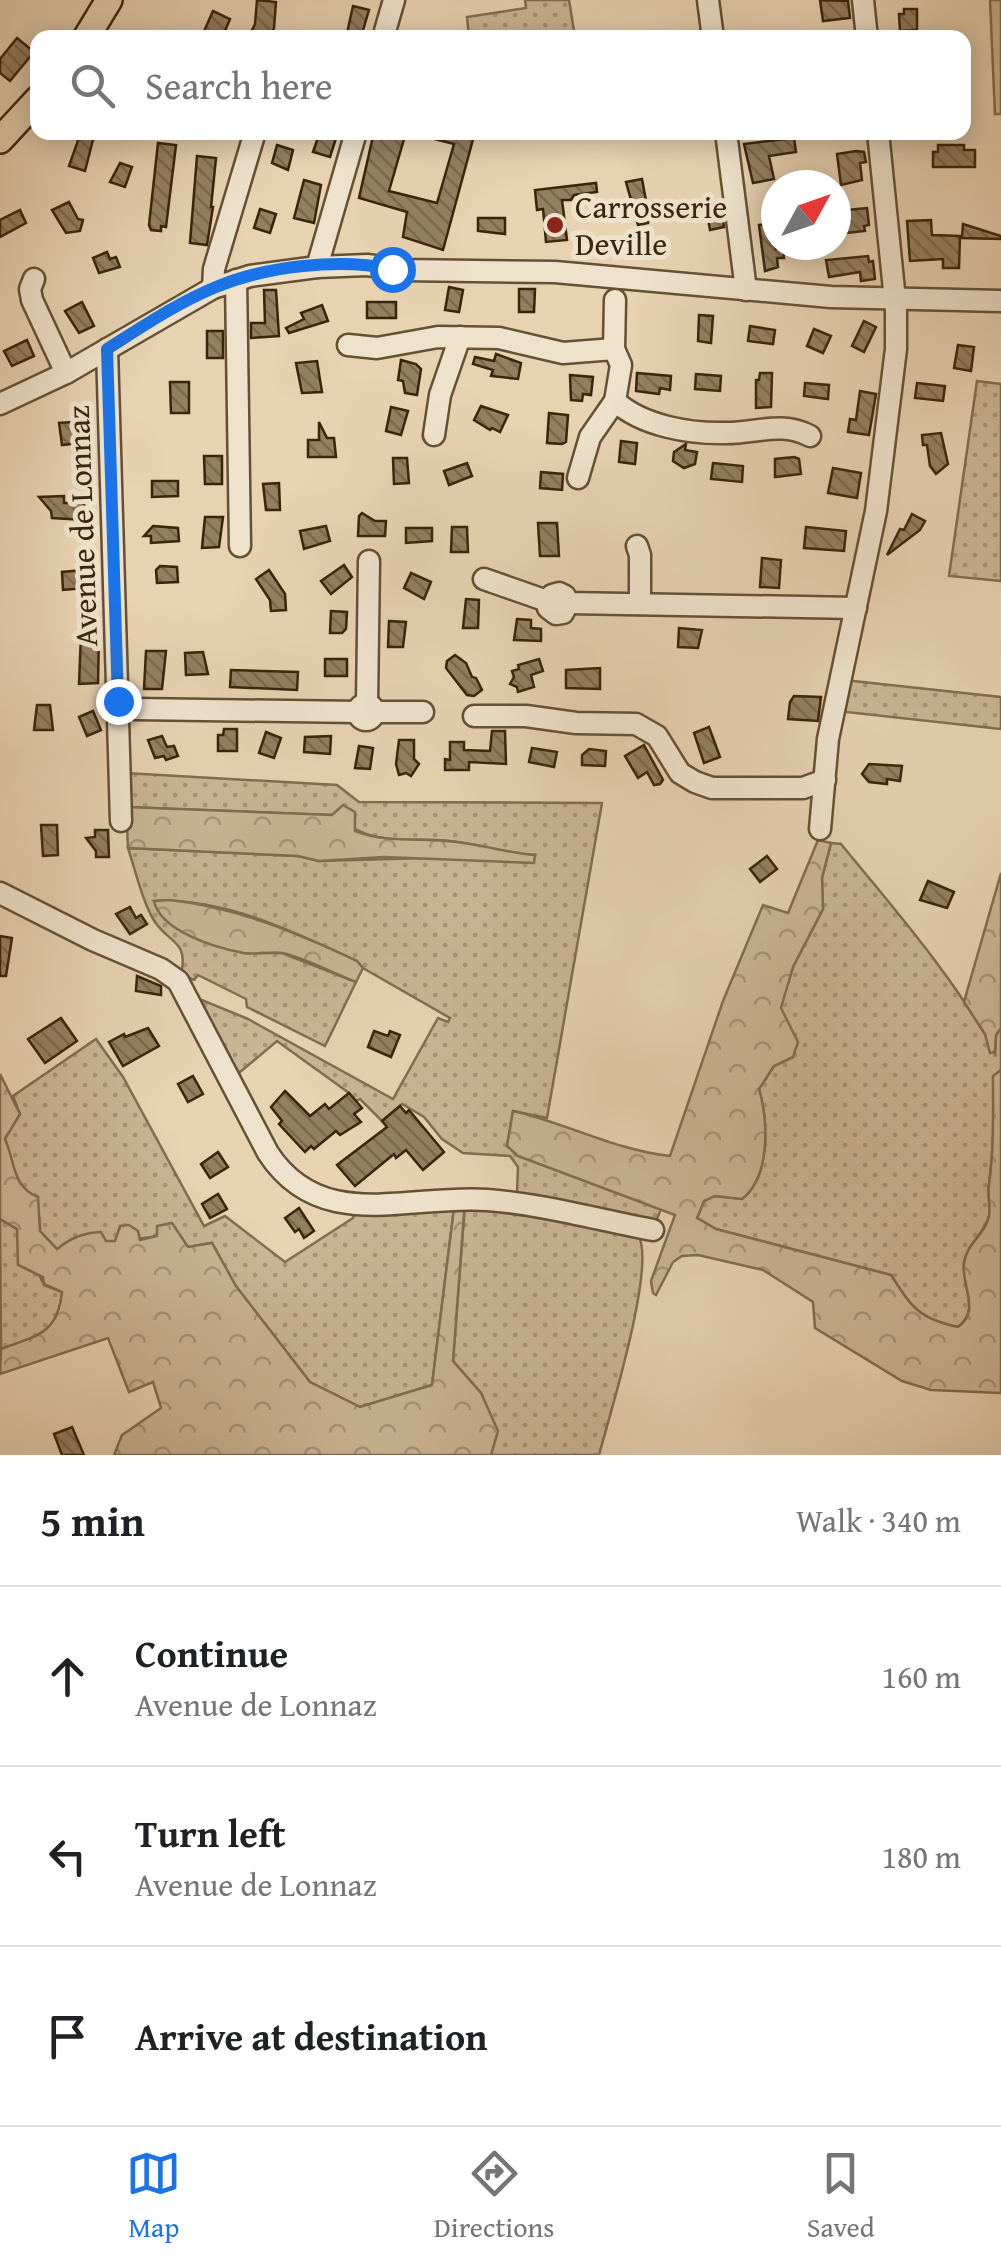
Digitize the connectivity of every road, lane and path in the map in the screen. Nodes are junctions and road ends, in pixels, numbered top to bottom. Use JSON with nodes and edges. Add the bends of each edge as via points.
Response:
{"nodes":[{"id":1,"x":109,"y":0,"type":"edge"},
{"id":2,"x":394,"y":0,"type":"edge"},
{"id":3,"x":708,"y":0,"type":"edge"},
{"id":4,"x":864,"y":0,"type":"edge"},
{"id":5,"x":91,"y":30,"type":"edge"},
{"id":6,"x":385,"y":30,"type":"edge"},
{"id":7,"x":712,"y":30,"type":"edge"},
{"id":8,"x":867,"y":30,"type":"edge"},
{"id":9,"x":30,"y":108,"type":"edge"},
{"id":10,"x":0,"y":140,"type":"edge"},
{"id":11,"x":253,"y":140,"type":"edge"},
{"id":12,"x":354,"y":140,"type":"edge"},
{"id":13,"x":727,"y":140,"type":"edge"},
{"id":14,"x":879,"y":140,"type":"edge"},
{"id":15,"x":318,"y":267,"type":"junction"},
{"id":16,"x":607,"y":276,"type":"junction"},
{"id":17,"x":34,"y":279,"type":"dead end"},
{"id":18,"x":630,"y":279,"type":"junction"},
{"id":19,"x":236,"y":280,"type":"junction"},
{"id":20,"x":213,"y":288,"type":"junction"},
{"id":21,"x":746,"y":290,"type":"junction"},
{"id":22,"x":895,"y":299,"type":"junction"},
{"id":23,"x":615,"y":300,"type":"junction"},
{"id":24,"x":1001,"y":301,"type":"edge"},
{"id":25,"x":460,"y":338,"type":"junction"},
{"id":26,"x":348,"y":345,"type":"dead end"},
{"id":27,"x":107,"y":349,"type":"junction"},
{"id":28,"x":614,"y":350,"type":"junction"},
{"id":29,"x":66,"y":373,"type":"junction"},
{"id":30,"x":615,"y":401,"type":"junction"},
{"id":31,"x":0,"y":404,"type":"edge"},
{"id":32,"x":434,"y":434,"type":"dead end"},
{"id":33,"x":810,"y":436,"type":"dead end"},
{"id":34,"x":578,"y":478,"type":"dead end"},
{"id":35,"x":240,"y":546,"type":"dead end"},
{"id":36,"x":637,"y":546,"type":"dead end"},
{"id":37,"x":369,"y":561,"type":"dead end"},
{"id":38,"x":484,"y":579,"type":"dead end"},
{"id":39,"x":640,"y":604,"type":"junction"},
{"id":40,"x":856,"y":608,"type":"junction"},
{"id":41,"x":123,"y":709,"type":"junction"},
{"id":42,"x":366,"y":709,"type":"junction"},
{"id":43,"x":422,"y":712,"type":"dead end"},
{"id":44,"x":474,"y":716,"type":"dead end"},
{"id":45,"x":824,"y":780,"type":"junction"},
{"id":46,"x":121,"y":821,"type":"dead end"},
{"id":47,"x":820,"y":829,"type":"dead end"},
{"id":48,"x":0,"y":893,"type":"edge"},
{"id":49,"x":654,"y":1230,"type":"dead end"}],
"edges":[{"from":1,"to":5,"type":"main road"},
{"from":2,"to":6,"type":"street"},
{"from":3,"to":7,"type":"street"},
{"from":4,"to":8,"type":"street"},
{"from":9,"to":10,"type":"main road"},
{"from":11,"to":20,"type":"street"},
{"from":12,"to":15,"type":"street"},
{"from":13,"to":21,"type":"street"},
{"from":14,"to":22,"type":"street"},
{"from":15,"to":16,"type":"street","name":"Avenue de Lonnaz"},
{"from":15,"to":19,"type":"street","name":"Avenue de Lonnaz"},
{"from":16,"to":18,"type":"street","name":"Avenue de Lonnaz"},
{"from":16,"to":23,"type":"street","via":[[606,292]]},
{"from":17,"to":29,"type":"street","name":"Avenue de Lonnaz","via":[[32,300]]},
{"from":18,"to":21,"type":"street","name":"Avenue de Lonnaz"},
{"from":18,"to":23,"type":"street","via":[[627,296]]},
{"from":19,"to":20,"type":"street","name":"Avenue de Lonnaz"},
{"from":19,"to":35,"type":"street"},
{"from":20,"to":27,"type":"street","name":"Avenue de Lonnaz"},
{"from":21,"to":22,"type":"street","name":"Avenue de Lonnaz"},
{"from":22,"to":24,"type":"street","name":"Avenue de Lonnaz"},
{"from":22,"to":40,"type":"street","via":[[888,436]]},
{"from":23,"to":28,"type":"street"},
{"from":25,"to":26,"type":"street"},
{"from":25,"to":28,"type":"street","via":[[499,338],[563,352]]},
{"from":25,"to":32,"type":"street"},
{"from":27,"to":29,"type":"street","name":"Avenue de Lonnaz"},
{"from":27,"to":41,"type":"street","name":"Avenue de Lonnaz"},
{"from":28,"to":30,"type":"street","via":[[620,366]]},
{"from":29,"to":31,"type":"street","name":"Avenue de Lonnaz"},
{"from":30,"to":33,"type":"street","via":[[628,413],[682,430],[792,427]]},
{"from":30,"to":34,"type":"street","via":[[590,437]]},
{"from":36,"to":39,"type":"street"},
{"from":37,"to":42,"type":"street"},
{"from":38,"to":39,"type":"street","via":[[558,602]]},
{"from":39,"to":40,"type":"street"},
{"from":40,"to":45,"type":"street"},
{"from":41,"to":42,"type":"street"},
{"from":41,"to":46,"type":"street","name":"Avenue de Lonnaz"},
{"from":42,"to":43,"type":"street"},
{"from":44,"to":45,"type":"street","via":[[636,724],[657,736],[680,772],[712,788],[802,788]]},
{"from":45,"to":47,"type":"street"},
{"from":48,"to":49,"type":"street","via":[[178,981],[268,1153],[303,1190],[354,1204],[502,1202]]}]}
